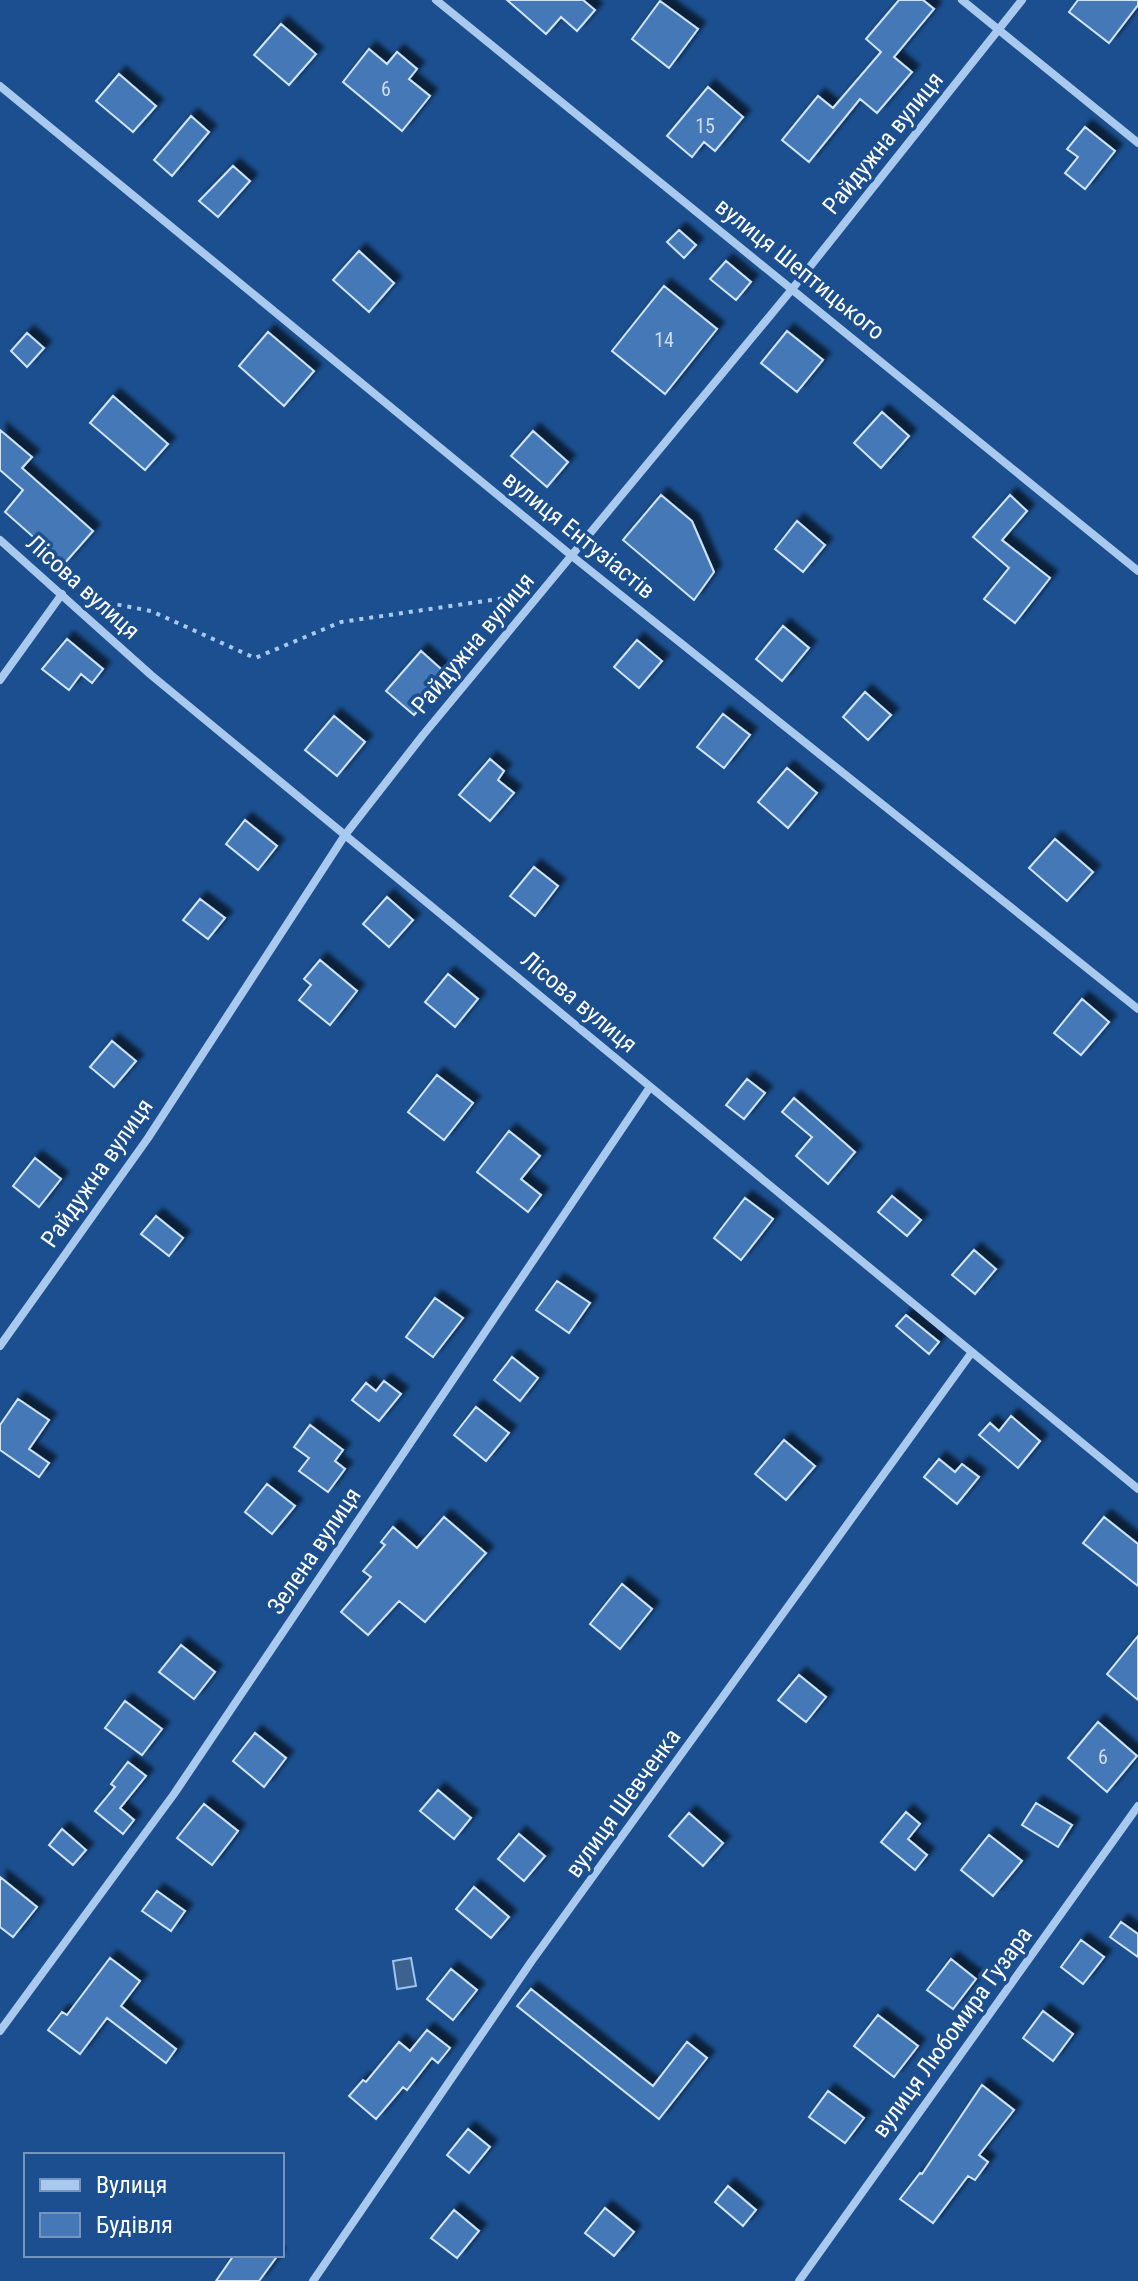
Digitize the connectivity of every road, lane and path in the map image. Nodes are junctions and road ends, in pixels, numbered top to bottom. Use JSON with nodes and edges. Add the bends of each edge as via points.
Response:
{"nodes":[{"id":1,"x":436,"y":0,"type":"edge"},
{"id":2,"x":962,"y":0,"type":"edge"},
{"id":3,"x":1022,"y":0,"type":"edge"},
{"id":4,"x":999,"y":29,"type":"junction"},
{"id":5,"x":0,"y":86,"type":"edge"},
{"id":6,"x":1138,"y":143,"type":"edge"},
{"id":7,"x":793,"y":288,"type":"junction"},
{"id":8,"x":0,"y":540,"type":"edge"},
{"id":9,"x":572,"y":556,"type":"junction"},
{"id":10,"x":1138,"y":571,"type":"edge"},
{"id":11,"x":541,"y":593,"type":"junction"},
{"id":12,"x":62,"y":594,"type":"junction"},
{"id":13,"x":0,"y":680,"type":"edge"},
{"id":14,"x":345,"y":835,"type":"junction"},
{"id":15,"x":1138,"y":1009,"type":"edge"},
{"id":16,"x":650,"y":1087,"type":"junction"},
{"id":17,"x":0,"y":1346,"type":"edge"},
{"id":18,"x":972,"y":1352,"type":"junction"},
{"id":19,"x":1138,"y":1489,"type":"edge"},
{"id":20,"x":1138,"y":1806,"type":"edge"},
{"id":21,"x":0,"y":2031,"type":"edge"},
{"id":22,"x":313,"y":2281,"type":"edge"},
{"id":23,"x":799,"y":2281,"type":"edge"}],
"edges":[{"from":1,"to":7,"type":"street","name":"вулиця Шептицького"},
{"from":2,"to":4,"type":"street"},
{"from":3,"to":4,"type":"street","name":"Райдужна вулиця"},
{"from":4,"to":6,"type":"street"},
{"from":4,"to":7,"type":"street","name":"Райдужна вулиця"},
{"from":5,"to":9,"type":"street","name":"вулиця Ентузіастів"},
{"from":7,"to":9,"type":"street","name":"Райдужна вулиця"},
{"from":7,"to":10,"type":"street","name":"вулиця Шептицького"},
{"from":8,"to":12,"type":"street","name":"Лісова вулиця"},
{"from":9,"to":11,"type":"street","name":"Райдужна вулиця"},
{"from":9,"to":15,"type":"street","name":"вулиця Ентузіастів"},
{"from":11,"to":12,"type":"path","via":[[341,622],[255,658],[151,611]]},
{"from":11,"to":14,"type":"street","name":"Райдужна вулиця"},
{"from":12,"to":13,"type":"street"},
{"from":12,"to":14,"type":"street","name":"Лісова вулиця"},
{"from":14,"to":16,"type":"street","name":"Лісова вулиця"},
{"from":14,"to":17,"type":"street","name":"Райдужна вулиця","via":[[148,1138]]},
{"from":16,"to":18,"type":"street","name":"Лісова вулиця"},
{"from":16,"to":21,"type":"street","name":"Зелена вулиця","via":[[174,1794]]},
{"from":18,"to":19,"type":"street","name":"Лісова вулиця"},
{"from":18,"to":22,"type":"street","name":"вулиця Шевченка","via":[[531,1962]]},
{"from":20,"to":23,"type":"street","name":"вулиця Любомира Гузара"}]}
